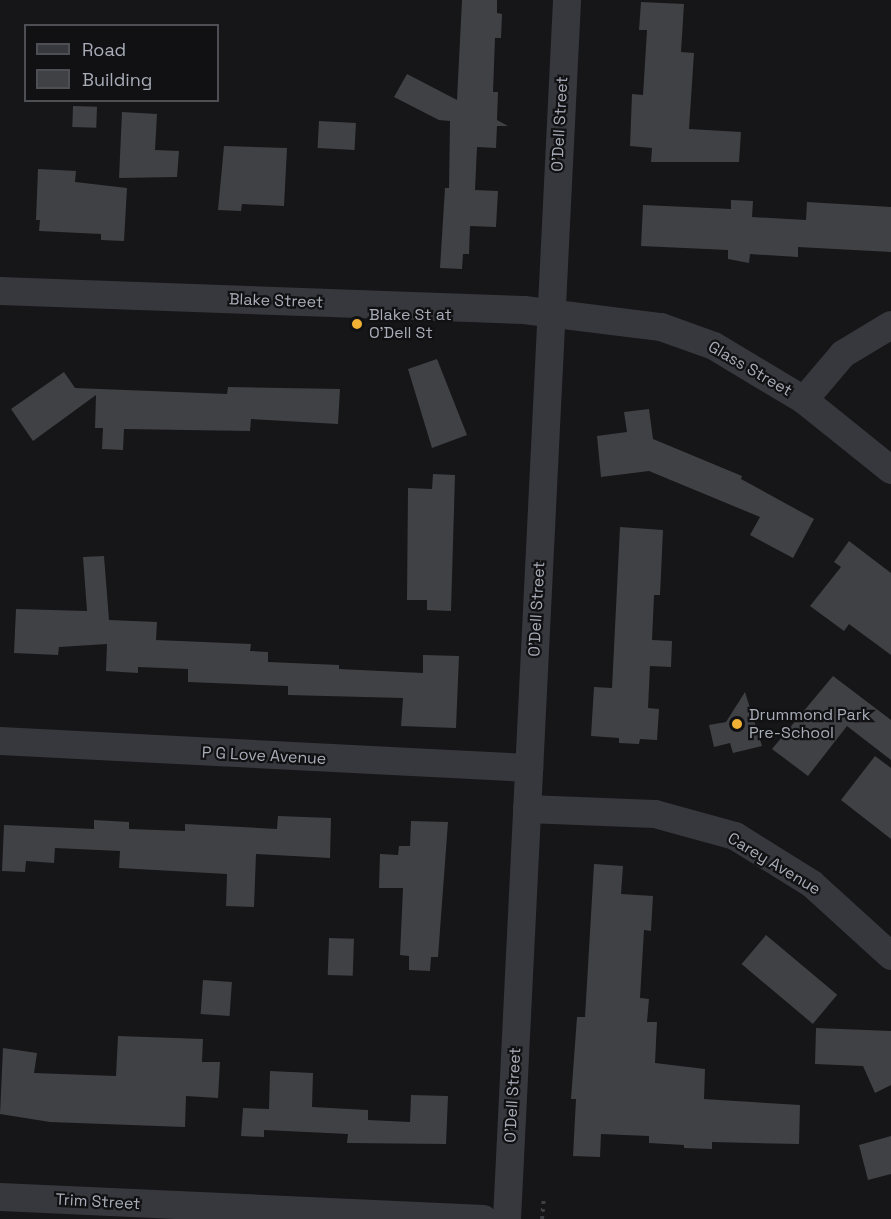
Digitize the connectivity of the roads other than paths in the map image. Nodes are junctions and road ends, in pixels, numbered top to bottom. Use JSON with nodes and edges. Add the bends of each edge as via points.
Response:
{"nodes":[{"id":1,"x":567,"y":0,"type":"edge"},
{"id":2,"x":0,"y":291,"type":"edge"},
{"id":3,"x":551,"y":313,"type":"junction"},
{"id":4,"x":891,"y":325,"type":"edge"},
{"id":5,"x":804,"y":400,"type":"junction"},
{"id":6,"x":891,"y":470,"type":"edge"},
{"id":7,"x":0,"y":741,"type":"edge"},
{"id":8,"x":529,"y":768,"type":"junction"},
{"id":9,"x":527,"y":809,"type":"junction"},
{"id":10,"x":891,"y":956,"type":"edge"},
{"id":11,"x":0,"y":1197,"type":"edge"},
{"id":12,"x":484,"y":1219,"type":"edge"},
{"id":13,"x":507,"y":1219,"type":"edge"}],
"edges":[{"from":1,"to":3,"type":"street","name":"O'Dell Street"},
{"from":2,"to":3,"type":"street","name":"Blake Street"},
{"from":3,"to":5,"type":"street","name":"Glass Street","via":[[661,327],[714,346]]},
{"from":3,"to":8,"type":"street","name":"O'Dell Street"},
{"from":4,"to":5,"type":"street","via":[[843,354]]},
{"from":5,"to":6,"type":"street","name":"Glass Street"},
{"from":7,"to":8,"type":"street","name":"P G Love Avenue"},
{"from":8,"to":9,"type":"street","name":"O'Dell Street"},
{"from":9,"to":10,"type":"street","name":"Carey Avenue","via":[[655,814],[735,836],[812,884]]},
{"from":9,"to":13,"type":"street","name":"O'Dell Street"},
{"from":11,"to":12,"type":"street","name":"Trim Street"}]}
